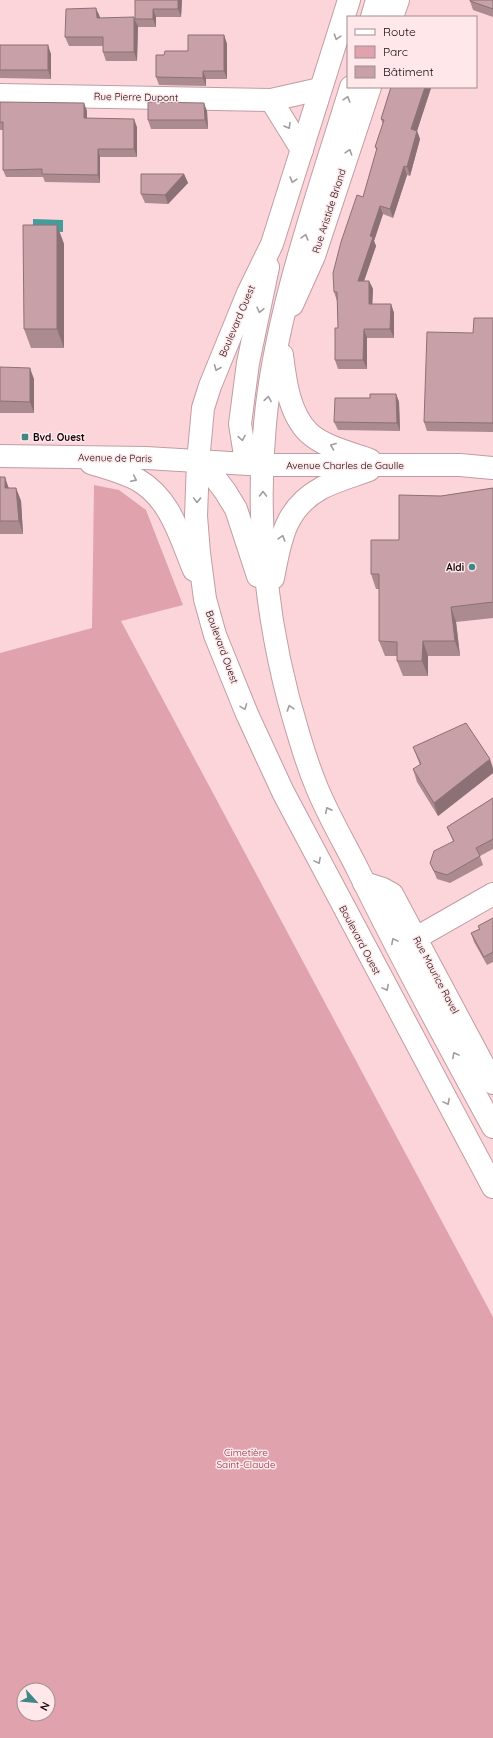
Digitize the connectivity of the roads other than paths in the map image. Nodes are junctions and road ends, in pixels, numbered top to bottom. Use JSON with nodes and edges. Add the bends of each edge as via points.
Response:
{"nodes":[{"id":1,"x":349,"y":0,"type":"edge"},
{"id":2,"x":377,"y":0,"type":"edge"},
{"id":3,"x":398,"y":0,"type":"edge"},
{"id":4,"x":372,"y":16,"type":"edge"},
{"id":5,"x":392,"y":16,"type":"edge"},
{"id":6,"x":351,"y":88,"type":"edge"},
{"id":7,"x":370,"y":88,"type":"edge"},
{"id":8,"x":320,"y":89,"type":"junction"},
{"id":9,"x":0,"y":95,"type":"edge"},
{"id":10,"x":271,"y":100,"type":"junction"},
{"id":11,"x":302,"y":150,"type":"junction"},
{"id":12,"x":272,"y":244,"type":"junction"},
{"id":13,"x":279,"y":332,"type":"junction"},
{"id":14,"x":0,"y":456,"type":"edge"},
{"id":15,"x":71,"y":457,"type":"junction"},
{"id":16,"x":493,"y":458,"type":"edge"},
{"id":17,"x":198,"y":462,"type":"junction"},
{"id":18,"x":229,"y":464,"type":"joint"},
{"id":19,"x":263,"y":465,"type":"junction"},
{"id":20,"x":383,"y":465,"type":"junction"},
{"id":21,"x":460,"y":465,"type":"junction"},
{"id":22,"x":493,"y":468,"type":"edge"},
{"id":23,"x":205,"y":599,"type":"junction"},
{"id":24,"x":269,"y":603,"type":"junction"},
{"id":25,"x":364,"y":883,"type":"junction"},
{"id":26,"x":493,"y":894,"type":"edge"},
{"id":27,"x":416,"y":938,"type":"junction"},
{"id":28,"x":493,"y":1083,"type":"edge"},
{"id":29,"x":493,"y":1127,"type":"edge"},
{"id":30,"x":493,"y":1187,"type":"edge"}],
"edges":[{"from":1,"to":8,"type":"main road","name":"Boulevard Ouest","one_way":true},
{"from":2,"to":4,"type":"main road"},
{"from":3,"to":5,"type":"main road"},
{"from":13,"to":6,"type":"main road","one_way":true},
{"from":13,"to":7,"type":"main road","name":"Rue Aristide Briand","one_way":true,"via":[[314,256]]},
{"from":8,"to":10,"type":"main road","name":"Rue Pierre Dupont"},
{"from":8,"to":11,"type":"main road","name":"Boulevard Ouest"},
{"from":9,"to":10,"type":"main road","name":"Rue Pierre Dupont"},
{"from":10,"to":11,"type":"main road","one_way":true},
{"from":11,"to":12,"type":"main road","name":"Boulevard Ouest","one_way":true},
{"from":12,"to":17,"type":"main road","name":"Boulevard Ouest","one_way":true,"via":[[248,293],[210,386],[201,422]]},
{"from":12,"to":19,"type":"main road","one_way":true,"via":[[248,363],[240,424],[244,449]]},
{"from":19,"to":13,"type":"main road","one_way":true,"via":[[265,424]]},
{"from":20,"to":13,"type":"main road","one_way":true,"via":[[324,442],[309,433],[302,425],[288,392]]},
{"from":14,"to":15,"type":"main road","name":"Avenue de Paris"},
{"from":15,"to":17,"type":"main road","name":"Avenue de Paris"},
{"from":15,"to":23,"type":"main road","one_way":true,"via":[[138,480],[164,502]]},
{"from":16,"to":21,"type":"main road","name":"Avenue Charles de Gaulle"},
{"from":17,"to":18,"type":"main road","name":"Avenue de Paris"},
{"from":17,"to":23,"type":"main road","name":"Boulevard Ouest","one_way":true,"via":[[196,516]]},
{"from":17,"to":24,"type":"main road","via":[[225,490],[236,509]]},
{"from":18,"to":19,"type":"main road","name":"Avenue Charles de Gaulle"},
{"from":19,"to":20,"type":"main road","name":"Avenue Charles de Gaulle"},
{"from":24,"to":19,"type":"main road","one_way":true,"via":[[264,553]]},
{"from":20,"to":21,"type":"main road","name":"Avenue Charles de Gaulle"},
{"from":24,"to":20,"type":"main road","one_way":true,"via":[[281,540],[296,508],[321,488]]},
{"from":21,"to":22,"type":"main road","name":"Avenue Charles de Gaulle"},
{"from":23,"to":30,"type":"main road","name":"Boulevard Ouest","one_way":true,"via":[[216,635],[247,714],[282,792]]},
{"from":25,"to":24,"type":"main road","one_way":true,"via":[[316,787],[287,699]]},
{"from":25,"to":27,"type":"main road","name":"Rue Maurice Ravel","via":[[392,894]]},
{"from":29,"to":25,"type":"main road","one_way":true},
{"from":26,"to":27,"type":"main road"},
{"from":27,"to":28,"type":"main road","name":"Rue Maurice Ravel"}]}
